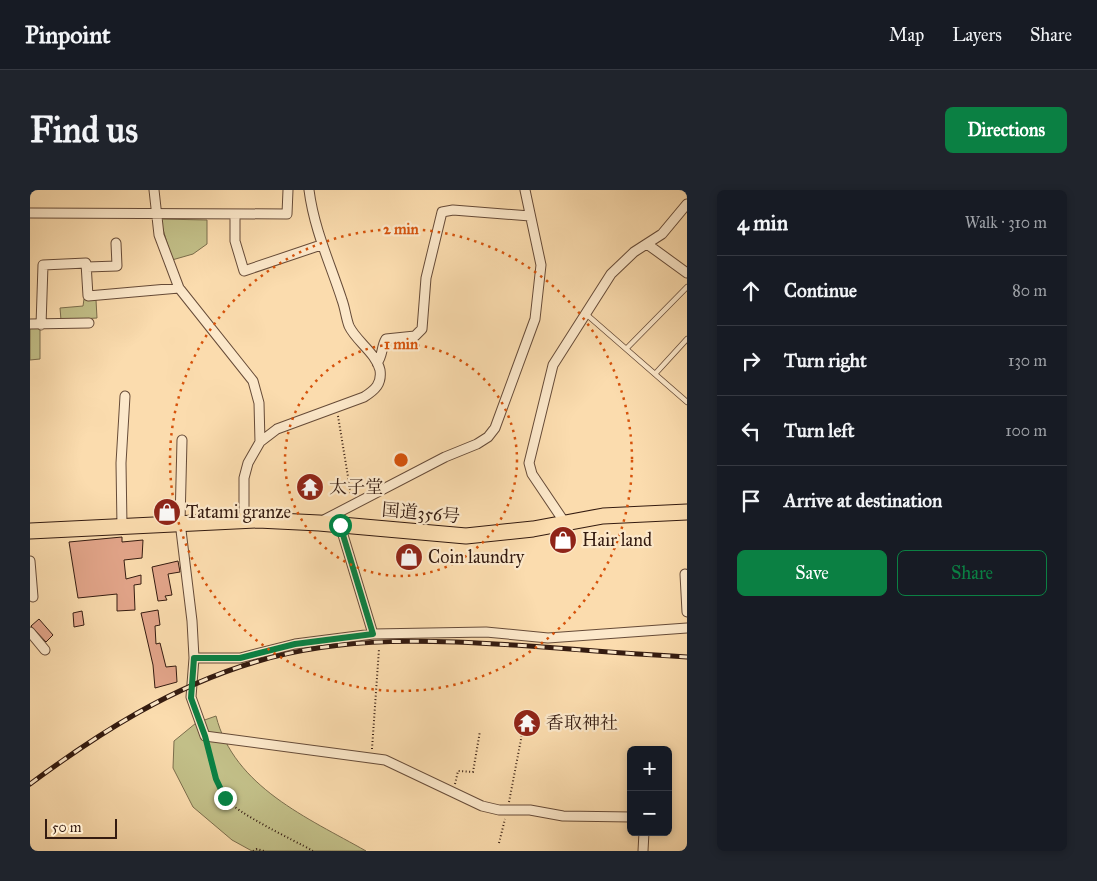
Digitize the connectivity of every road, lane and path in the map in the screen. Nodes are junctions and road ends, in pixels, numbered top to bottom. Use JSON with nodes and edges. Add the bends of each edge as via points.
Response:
{"nodes":[{"id":1,"x":154,"y":190,"type":"edge"},
{"id":2,"x":288,"y":190,"type":"edge"},
{"id":3,"x":309,"y":190,"type":"edge"},
{"id":4,"x":525,"y":190,"type":"edge"},
{"id":5,"x":687,"y":204,"type":"edge"},
{"id":6,"x":30,"y":213,"type":"edge"},
{"id":7,"x":235,"y":214,"type":"junction"},
{"id":8,"x":156,"y":215,"type":"junction"},
{"id":9,"x":530,"y":216,"type":"junction"},
{"id":10,"x":116,"y":244,"type":"dead end"},
{"id":11,"x":647,"y":244,"type":"junction"},
{"id":12,"x":321,"y":245,"type":"junction"},
{"id":13,"x":86,"y":267,"type":"junction"},
{"id":14,"x":687,"y":273,"type":"edge"},
{"id":15,"x":687,"y":287,"type":"edge"},
{"id":16,"x":179,"y":288,"type":"junction"},
{"id":17,"x":586,"y":314,"type":"junction"},
{"id":18,"x":89,"y":323,"type":"dead end"},
{"id":19,"x":30,"y":324,"type":"edge"},
{"id":20,"x":41,"y":324,"type":"junction"},
{"id":21,"x":687,"y":340,"type":"edge"},
{"id":22,"x":627,"y":348,"type":"junction"},
{"id":23,"x":377,"y":363,"type":"junction"},
{"id":24,"x":655,"y":374,"type":"junction"},
{"id":25,"x":687,"y":392,"type":"edge"},
{"id":26,"x":125,"y":396,"type":"dead end"},
{"id":27,"x":682,"y":398,"type":"junction"},
{"id":28,"x":687,"y":402,"type":"edge"},
{"id":29,"x":335,"y":407,"type":"junction"},
{"id":30,"x":182,"y":440,"type":"dead end"},
{"id":31,"x":260,"y":442,"type":"junction"},
{"id":32,"x":353,"y":505,"type":"junction"},
{"id":33,"x":687,"y":512,"type":"edge"},
{"id":34,"x":244,"y":520,"type":"junction"},
{"id":35,"x":180,"y":522,"type":"junction"},
{"id":36,"x":319,"y":522,"type":"junction"},
{"id":37,"x":565,"y":523,"type":"junction"},
{"id":38,"x":340,"y":525,"type":"junction"},
{"id":39,"x":122,"y":526,"type":"junction"},
{"id":40,"x":30,"y":531,"type":"edge"},
{"id":41,"x":30,"y":561,"type":"edge"},
{"id":42,"x":685,"y":574,"type":"dead end"},
{"id":43,"x":33,"y":597,"type":"dead end"},
{"id":44,"x":687,"y":612,"type":"edge"},
{"id":45,"x":687,"y":628,"type":"edge"},
{"id":46,"x":30,"y":632,"type":"edge"},
{"id":47,"x":373,"y":634,"type":"junction"},
{"id":48,"x":45,"y":650,"type":"dead end"},
{"id":49,"x":379,"y":650,"type":"dead end"},
{"id":50,"x":194,"y":658,"type":"junction"},
{"id":51,"x":480,"y":731,"type":"dead end"},
{"id":52,"x":522,"y":734,"type":"dead end"},
{"id":53,"x":205,"y":736,"type":"junction"},
{"id":54,"x":371,"y":757,"type":"junction"},
{"id":55,"x":453,"y":792,"type":"junction"},
{"id":56,"x":507,"y":811,"type":"junction"},
{"id":57,"x":627,"y":817,"type":"edge"},
{"id":58,"x":644,"y":836,"type":"edge"},
{"id":59,"x":499,"y":843,"type":"dead end"},
{"id":60,"x":253,"y":851,"type":"edge"},
{"id":61,"x":264,"y":851,"type":"edge"},
{"id":62,"x":313,"y":851,"type":"edge"},
{"id":63,"x":643,"y":851,"type":"edge"}],
"edges":[{"from":1,"to":8,"type":"street"},
{"from":2,"to":7,"type":"street","via":[[287,214]]},
{"from":3,"to":12,"type":"street"},
{"from":4,"to":9,"type":"street"},
{"from":5,"to":11,"type":"street","via":[[671,226]]},
{"from":6,"to":8,"type":"street"},
{"from":7,"to":8,"type":"street"},
{"from":7,"to":12,"type":"street","via":[[235,241],[244,271]]},
{"from":8,"to":16,"type":"street","via":[[159,235]]},
{"from":9,"to":23,"type":"street","via":[[442,212],[426,278],[422,329],[415,336],[386,339]]},
{"from":9,"to":32,"type":"street","via":[[541,265],[535,319],[495,428],[477,444]]},
{"from":10,"to":13,"type":"street","via":[[117,266]]},
{"from":11,"to":14,"type":"street"},
{"from":11,"to":17,"type":"street","via":[[611,274]]},
{"from":12,"to":23,"type":"street","via":[[343,300],[348,324]]},
{"from":13,"to":16,"type":"street","via":[[88,296]]},
{"from":13,"to":20,"type":"street","via":[[86,263],[43,265]]},
{"from":15,"to":22,"type":"lane"},
{"from":16,"to":31,"type":"street","via":[[253,381]]},
{"from":17,"to":22,"type":"lane"},
{"from":17,"to":37,"type":"street","via":[[553,365],[530,463],[532,474]]},
{"from":18,"to":20,"type":"street"},
{"from":19,"to":20,"type":"street"},
{"from":21,"to":24,"type":"lane"},
{"from":22,"to":24,"type":"lane"},
{"from":23,"to":29,"type":"street","via":[[380,383],[375,390]]},
{"from":24,"to":27,"type":"lane"},
{"from":25,"to":27,"type":"lane"},
{"from":26,"to":39,"type":"street"},
{"from":27,"to":28,"type":"lane"},
{"from":29,"to":31,"type":"street","via":[[277,429]]},
{"from":29,"to":32,"type":"path"},
{"from":30,"to":35,"type":"street"},
{"from":31,"to":34,"type":"street","via":[[244,478]]},
{"from":32,"to":36,"type":"street"},
{"from":33,"to":37,"type":"highway","name":"国道356号","via":[[637,513]]},
{"from":34,"to":35,"type":"highway","name":"国道356号"},
{"from":34,"to":36,"type":"highway","name":"国道356号"},
{"from":35,"to":39,"type":"highway","name":"国道356号"},
{"from":35,"to":50,"type":"street"},
{"from":36,"to":38,"type":"highway","name":"国道356号"},
{"from":37,"to":38,"type":"highway","name":"国道356号","via":[[509,533],[466,536]]},
{"from":38,"to":47,"type":"street"},
{"from":39,"to":40,"type":"highway","name":"国道356号"},
{"from":41,"to":43,"type":"street"},
{"from":42,"to":44,"type":"street"},
{"from":45,"to":47,"type":"street","via":[[548,638],[486,632]]},
{"from":46,"to":48,"type":"street"},
{"from":47,"to":50,"type":"street","via":[[295,644],[240,658]]},
{"from":49,"to":54,"type":"path"},
{"from":50,"to":53,"type":"street","via":[[191,698]]},
{"from":51,"to":55,"type":"path","via":[[473,772],[458,772]]},
{"from":52,"to":56,"type":"path"},
{"from":53,"to":54,"type":"street"},
{"from":53,"to":62,"type":"path","via":[[216,779],[225,798],[240,810]]},
{"from":54,"to":55,"type":"street","via":[[385,760]]},
{"from":55,"to":56,"type":"street","via":[[482,806]]},
{"from":56,"to":57,"type":"street"},
{"from":56,"to":59,"type":"path"},
{"from":58,"to":63,"type":"street"},
{"from":60,"to":61,"type":"path"}]}
